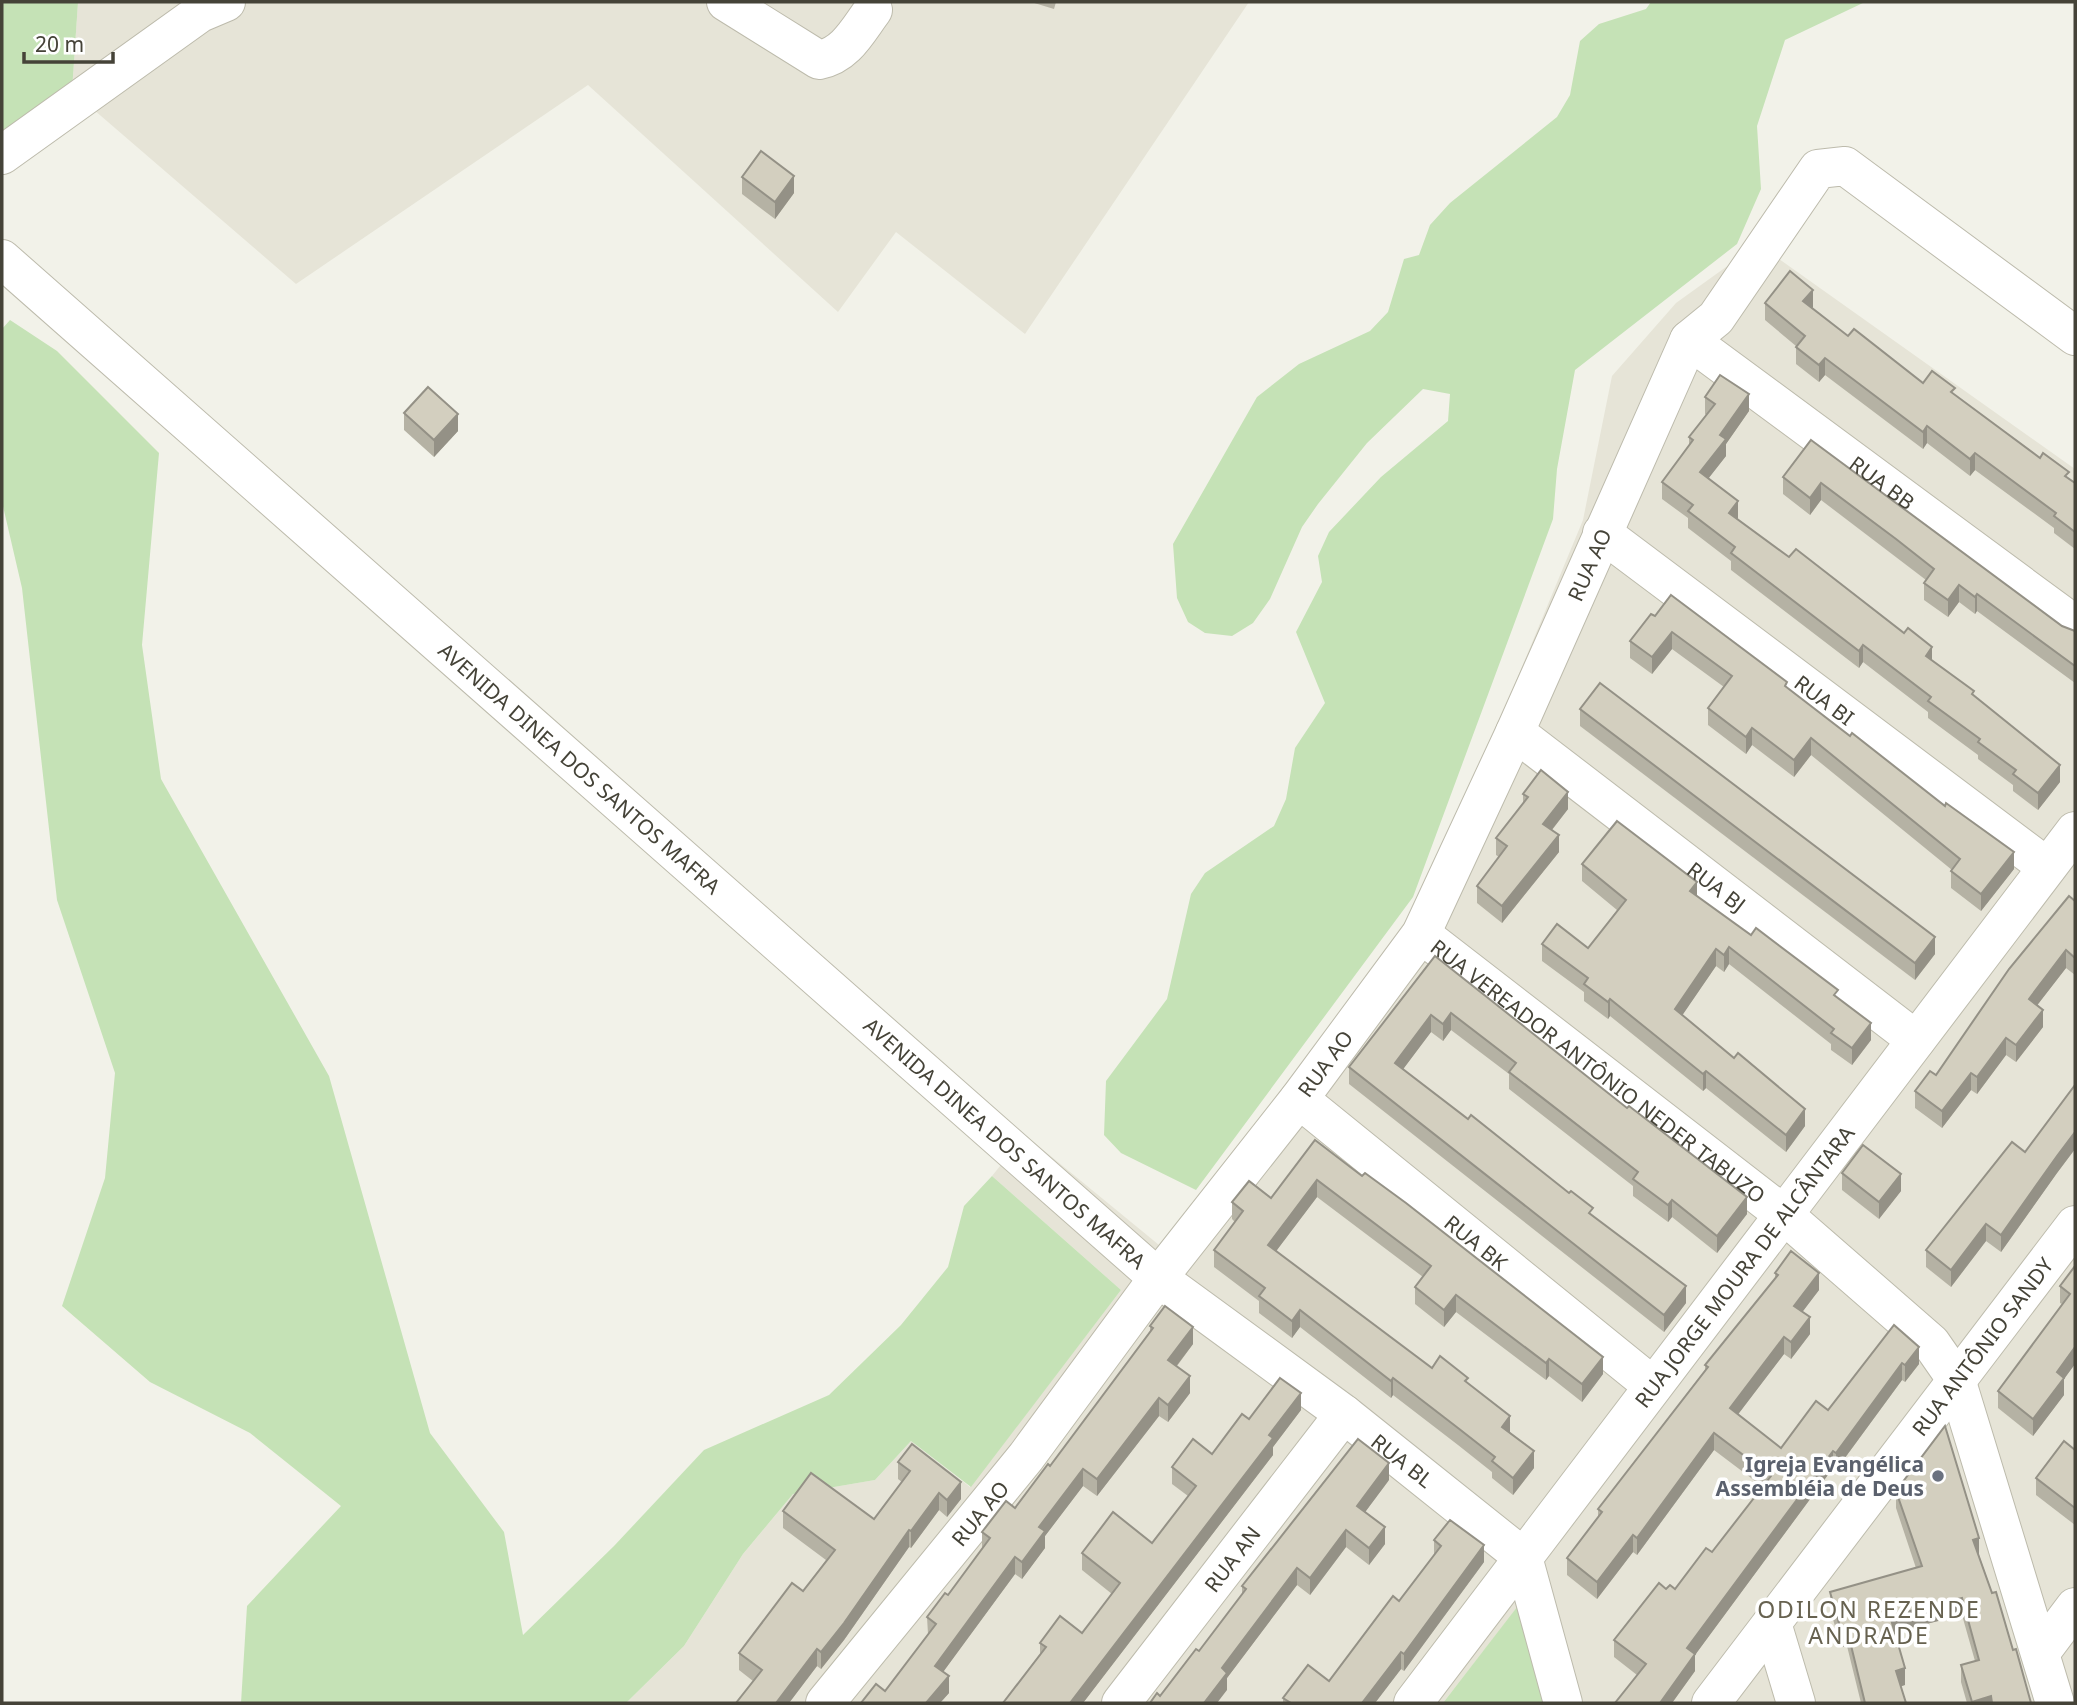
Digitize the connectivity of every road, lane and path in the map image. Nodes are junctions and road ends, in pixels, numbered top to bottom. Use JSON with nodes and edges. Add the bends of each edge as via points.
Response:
{"nodes":[{"id":1,"x":726,"y":2,"type":"edge"},
{"id":2,"x":209,"y":5,"type":"edge"},
{"id":3,"x":873,"y":10,"type":"dead end"},
{"id":4,"x":2,"y":155,"type":"edge"},
{"id":5,"x":2,"y":260,"type":"edge"},
{"id":6,"x":2075,"y":336,"type":"edge"},
{"id":7,"x":1689,"y":340,"type":"junction"},
{"id":8,"x":1602,"y":533,"type":"junction"},
{"id":9,"x":2075,"y":625,"type":"edge"},
{"id":10,"x":1515,"y":732,"type":"junction"},
{"id":11,"x":2075,"y":831,"type":"edge"},
{"id":12,"x":2047,"y":867,"type":"junction"},
{"id":13,"x":1421,"y":934,"type":"junction"},
{"id":14,"x":1916,"y":1040,"type":"junction"},
{"id":15,"x":1299,"y":1099,"type":"junction"},
{"id":16,"x":1783,"y":1214,"type":"junction"},
{"id":17,"x":2075,"y":1225,"type":"edge"},
{"id":18,"x":1158,"y":1278,"type":"junction"},
{"id":19,"x":1956,"y":1379,"type":"junction"},
{"id":20,"x":1653,"y":1386,"type":"junction"},
{"id":21,"x":1344,"y":1414,"type":"junction"},
{"id":22,"x":1522,"y":1557,"type":"junction"},
{"id":23,"x":2075,"y":1607,"type":"edge"},
{"id":24,"x":1772,"y":1623,"type":"junction"},
{"id":25,"x":2041,"y":1652,"type":"junction"},
{"id":26,"x":825,"y":1703,"type":"edge"},
{"id":27,"x":1121,"y":1703,"type":"edge"},
{"id":28,"x":1413,"y":1703,"type":"edge"},
{"id":29,"x":1563,"y":1703,"type":"edge"},
{"id":30,"x":1711,"y":1703,"type":"edge"},
{"id":31,"x":1796,"y":1703,"type":"edge"},
{"id":32,"x":2055,"y":1703,"type":"edge"}],
"edges":[{"from":1,"to":3,"type":"street","via":[[819,60],[844,48]]},
{"from":2,"to":4,"type":"street"},
{"from":5,"to":18,"type":"street","name":"AVENIDA DINEA DOS SANTOS MAFRA"},
{"from":6,"to":7,"type":"street","via":[[1845,166],[1818,170],[1716,318]]},
{"from":7,"to":8,"type":"street","name":"RUA AO"},
{"from":7,"to":9,"type":"street","name":"RUA BB"},
{"from":8,"to":10,"type":"street","name":"RUA AO"},
{"from":8,"to":12,"type":"street","name":"RUA BI"},
{"from":10,"to":13,"type":"street","name":"RUA AO"},
{"from":10,"to":14,"type":"street","name":"RUA BJ"},
{"from":11,"to":12,"type":"street","name":"RUA JORGE MOURA DE ALCÂNTARA"},
{"from":12,"to":14,"type":"street","name":"RUA JORGE MOURA DE ALCÂNTARA"},
{"from":13,"to":15,"type":"street","name":"RUA AO"},
{"from":13,"to":16,"type":"street","name":"RUA VEREADOR ANTÔNIO NEDER TABUZO"},
{"from":14,"to":16,"type":"street","name":"RUA JORGE MOURA DE ALCÂNTARA"},
{"from":15,"to":18,"type":"street","name":"RUA AO"},
{"from":15,"to":20,"type":"street","name":"RUA BK"},
{"from":16,"to":19,"type":"street","name":"RUA VEREADOR ANTÔNIO NEDER TABUZO","via":[[1931,1343]]},
{"from":16,"to":20,"type":"street","name":"RUA JORGE MOURA DE ALCÂNTARA"},
{"from":17,"to":19,"type":"street","name":"RUA ANTÔNIO SANDY"},
{"from":18,"to":21,"type":"street","name":"RUA BL"},
{"from":18,"to":26,"type":"street","name":"RUA AO","via":[[1026,1457]]},
{"from":19,"to":24,"type":"street","name":"RUA ANTÔNIO SANDY"},
{"from":19,"to":25,"type":"street","name":"RUA VEREADOR ANTÔNIO NEDER TABUZO"},
{"from":20,"to":22,"type":"street","name":"RUA JORGE MOURA DE ALCÂNTARA"},
{"from":21,"to":22,"type":"street","name":"RUA BL"},
{"from":21,"to":27,"type":"street","name":"RUA AN"},
{"from":22,"to":28,"type":"street","name":"RUA JORGE MOURA DE ALCÂNTARA"},
{"from":22,"to":29,"type":"street"},
{"from":23,"to":25,"type":"street"},
{"from":24,"to":30,"type":"street","name":"RUA ANTÔNIO SANDY"},
{"from":24,"to":31,"type":"street"},
{"from":25,"to":32,"type":"street","name":"RUA VEREADOR ANTÔNIO NEDER TABUZO"}]}
